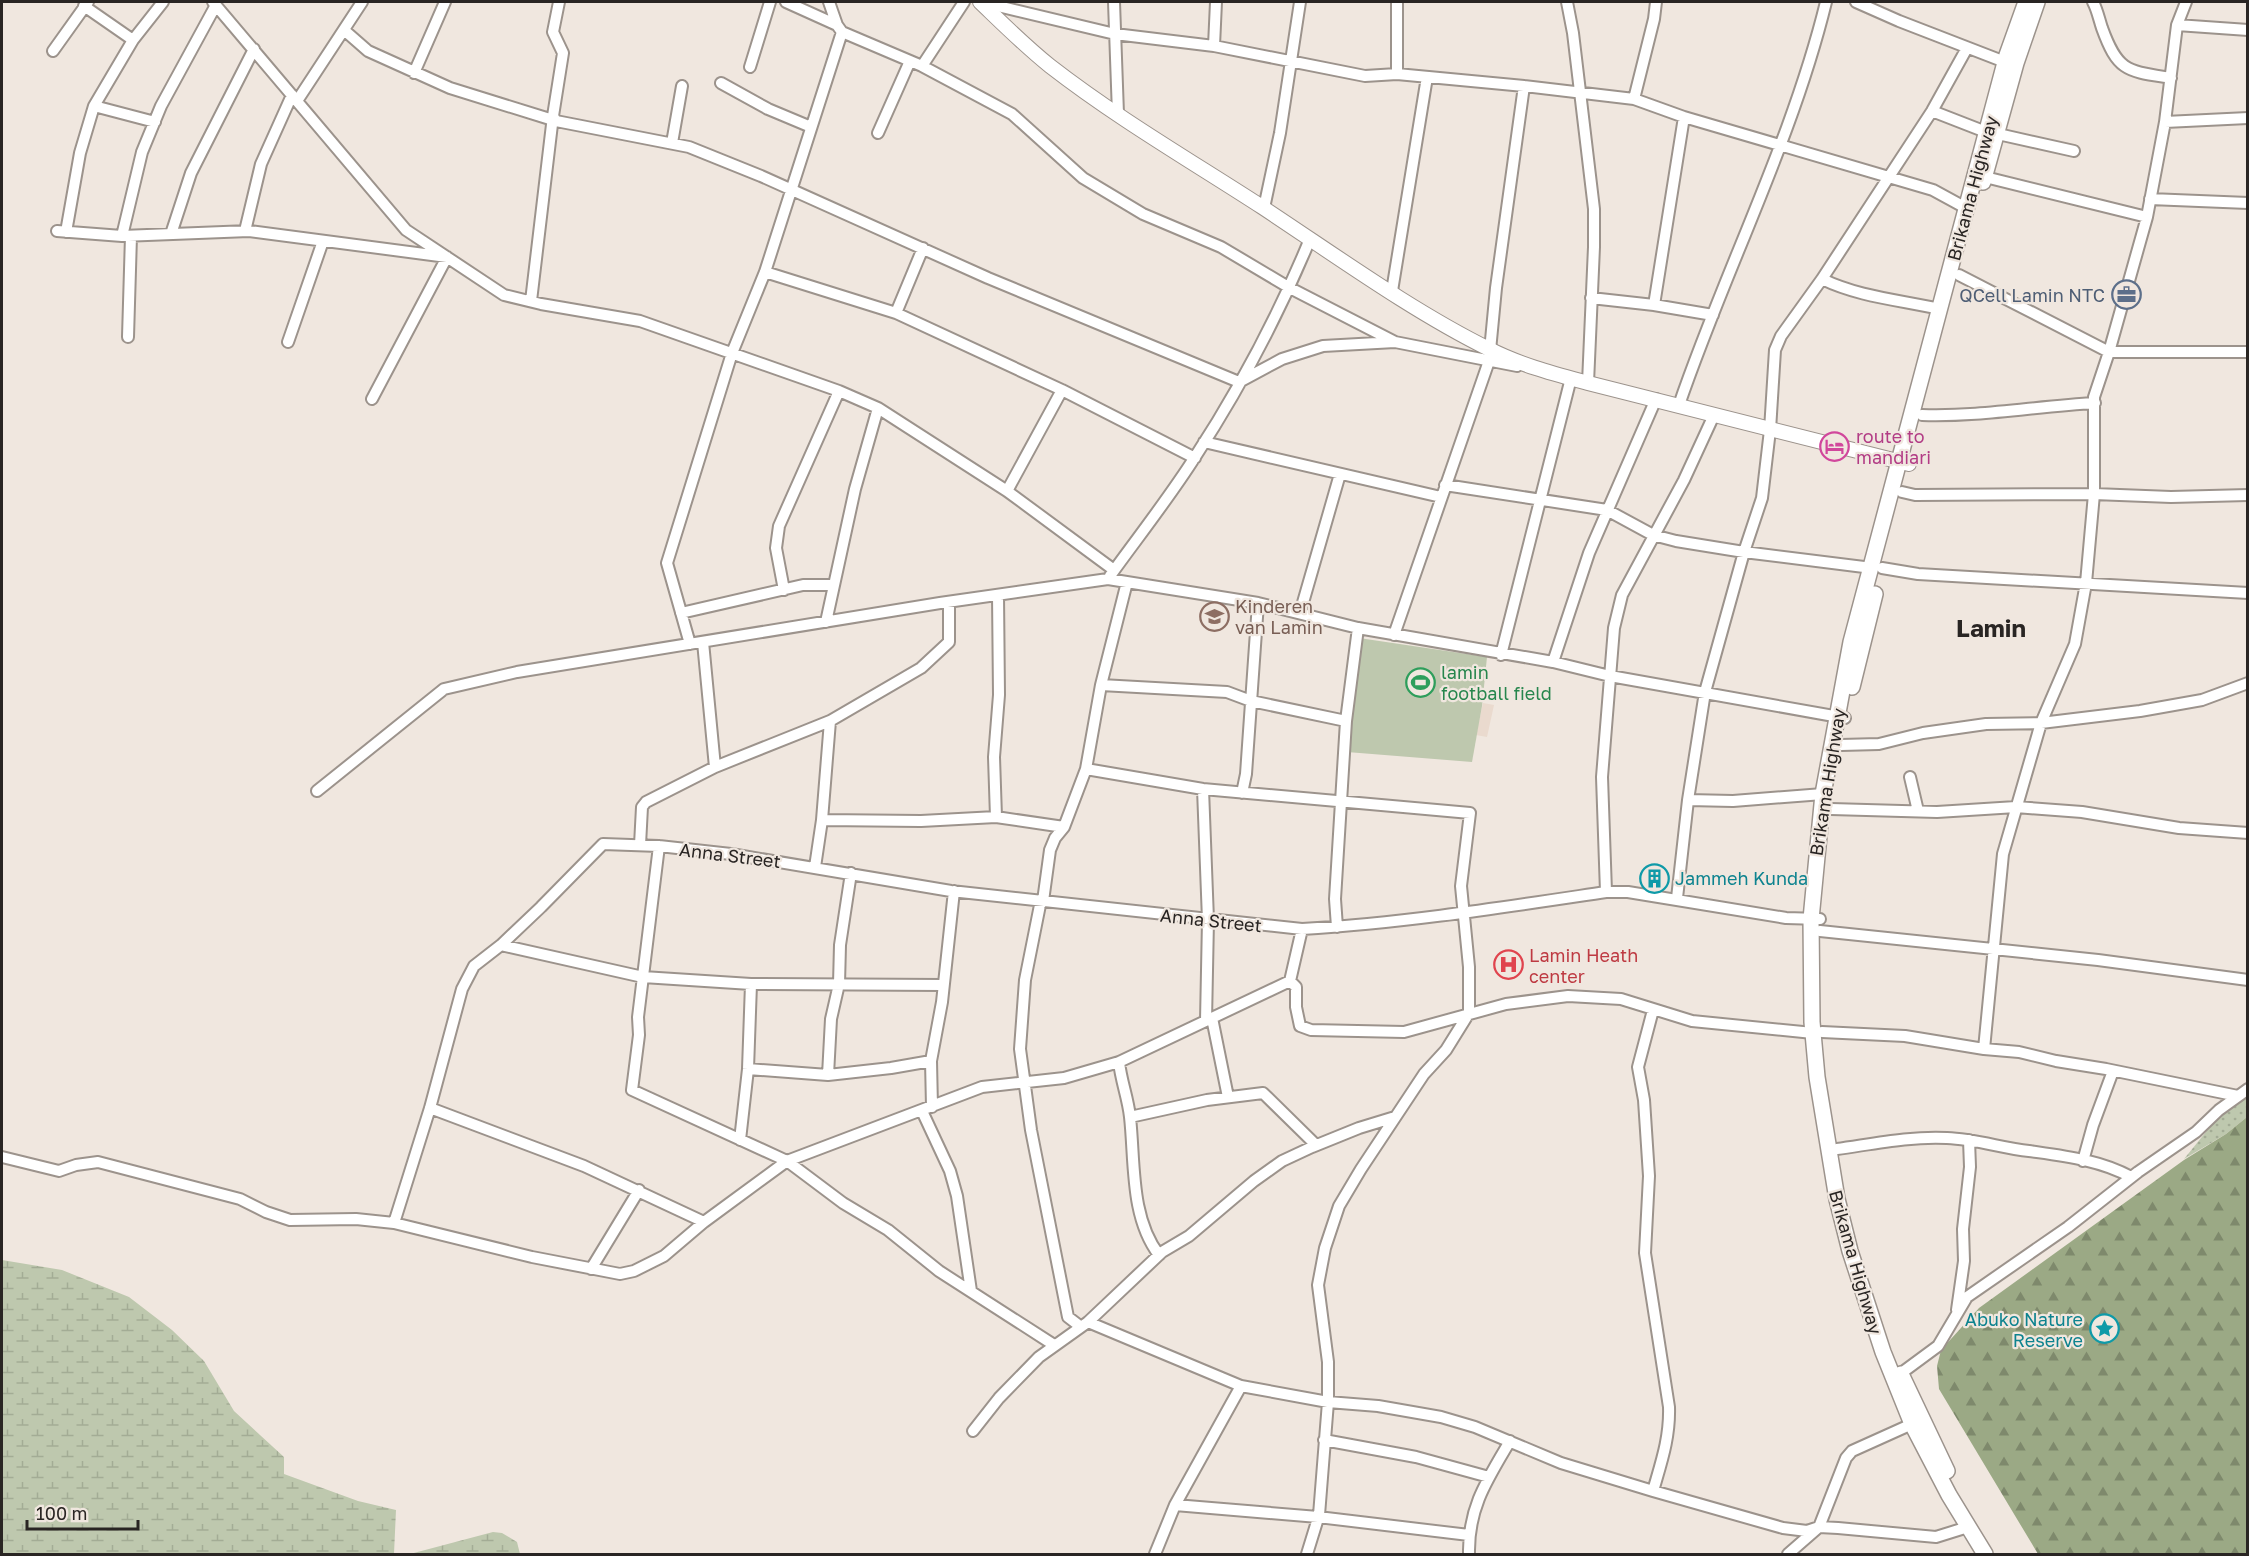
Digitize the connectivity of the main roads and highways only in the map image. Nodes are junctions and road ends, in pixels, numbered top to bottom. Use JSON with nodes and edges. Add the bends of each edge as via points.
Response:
{"nodes":[{"id":1,"x":980,"y":2,"type":"edge"},
{"id":2,"x":2026,"y":2,"type":"edge"},
{"id":3,"x":2037,"y":2,"type":"edge"},
{"id":4,"x":1992,"y":133,"type":"junction"},
{"id":5,"x":1904,"y":463,"type":"junction"},
{"id":6,"x":1877,"y":568,"type":"junction"},
{"id":7,"x":1840,"y":717,"type":"junction"},
{"id":8,"x":1817,"y":923,"type":"junction"},
{"id":9,"x":1818,"y":1033,"type":"junction"},
{"id":10,"x":1897,"y":1377,"type":"junction"},
{"id":11,"x":1985,"y":1554,"type":"edge"},
{"id":12,"x":1995,"y":1554,"type":"edge"}],
"edges":[{"from":1,"to":5,"type":"main road","via":[[1050,66],[1118,114],[1490,356]]},
{"from":2,"to":4,"type":"highway","name":"Brikama Highway","via":[[2005,62]]},
{"from":3,"to":4,"type":"highway","name":"Brikama Highway"},
{"from":4,"to":5,"type":"highway","name":"Brikama Highway","via":[[1966,208]]},
{"from":4,"to":5,"type":"highway","name":"Brikama Highway","via":[[1985,177],[1922,415]]},
{"from":5,"to":6,"type":"highway","name":"Brikama Highway"},
{"from":5,"to":6,"type":"highway","name":"Brikama Highway","via":[[1902,492]]},
{"from":6,"to":7,"type":"highway","name":"Brikama Highway","via":[[1851,642]]},
{"from":7,"to":8,"type":"highway","name":"Brikama Highway","via":[[1840,745]]},
{"from":7,"to":8,"type":"highway","name":"Brikama Highway","via":[[1823,794]]},
{"from":8,"to":9,"type":"highway","name":"Brikama Highway"},
{"from":9,"to":10,"type":"highway","name":"Brikama Highway","via":[[1857,1240]]},
{"from":9,"to":10,"type":"highway","name":"Brikama Highway","via":[[1818,1086],[1837,1199],[1858,1278]]},
{"from":10,"to":11,"type":"highway","name":"Brikama Highway","via":[[1912,1424]]},
{"from":10,"to":12,"type":"highway","name":"Brikama Highway"}]}
